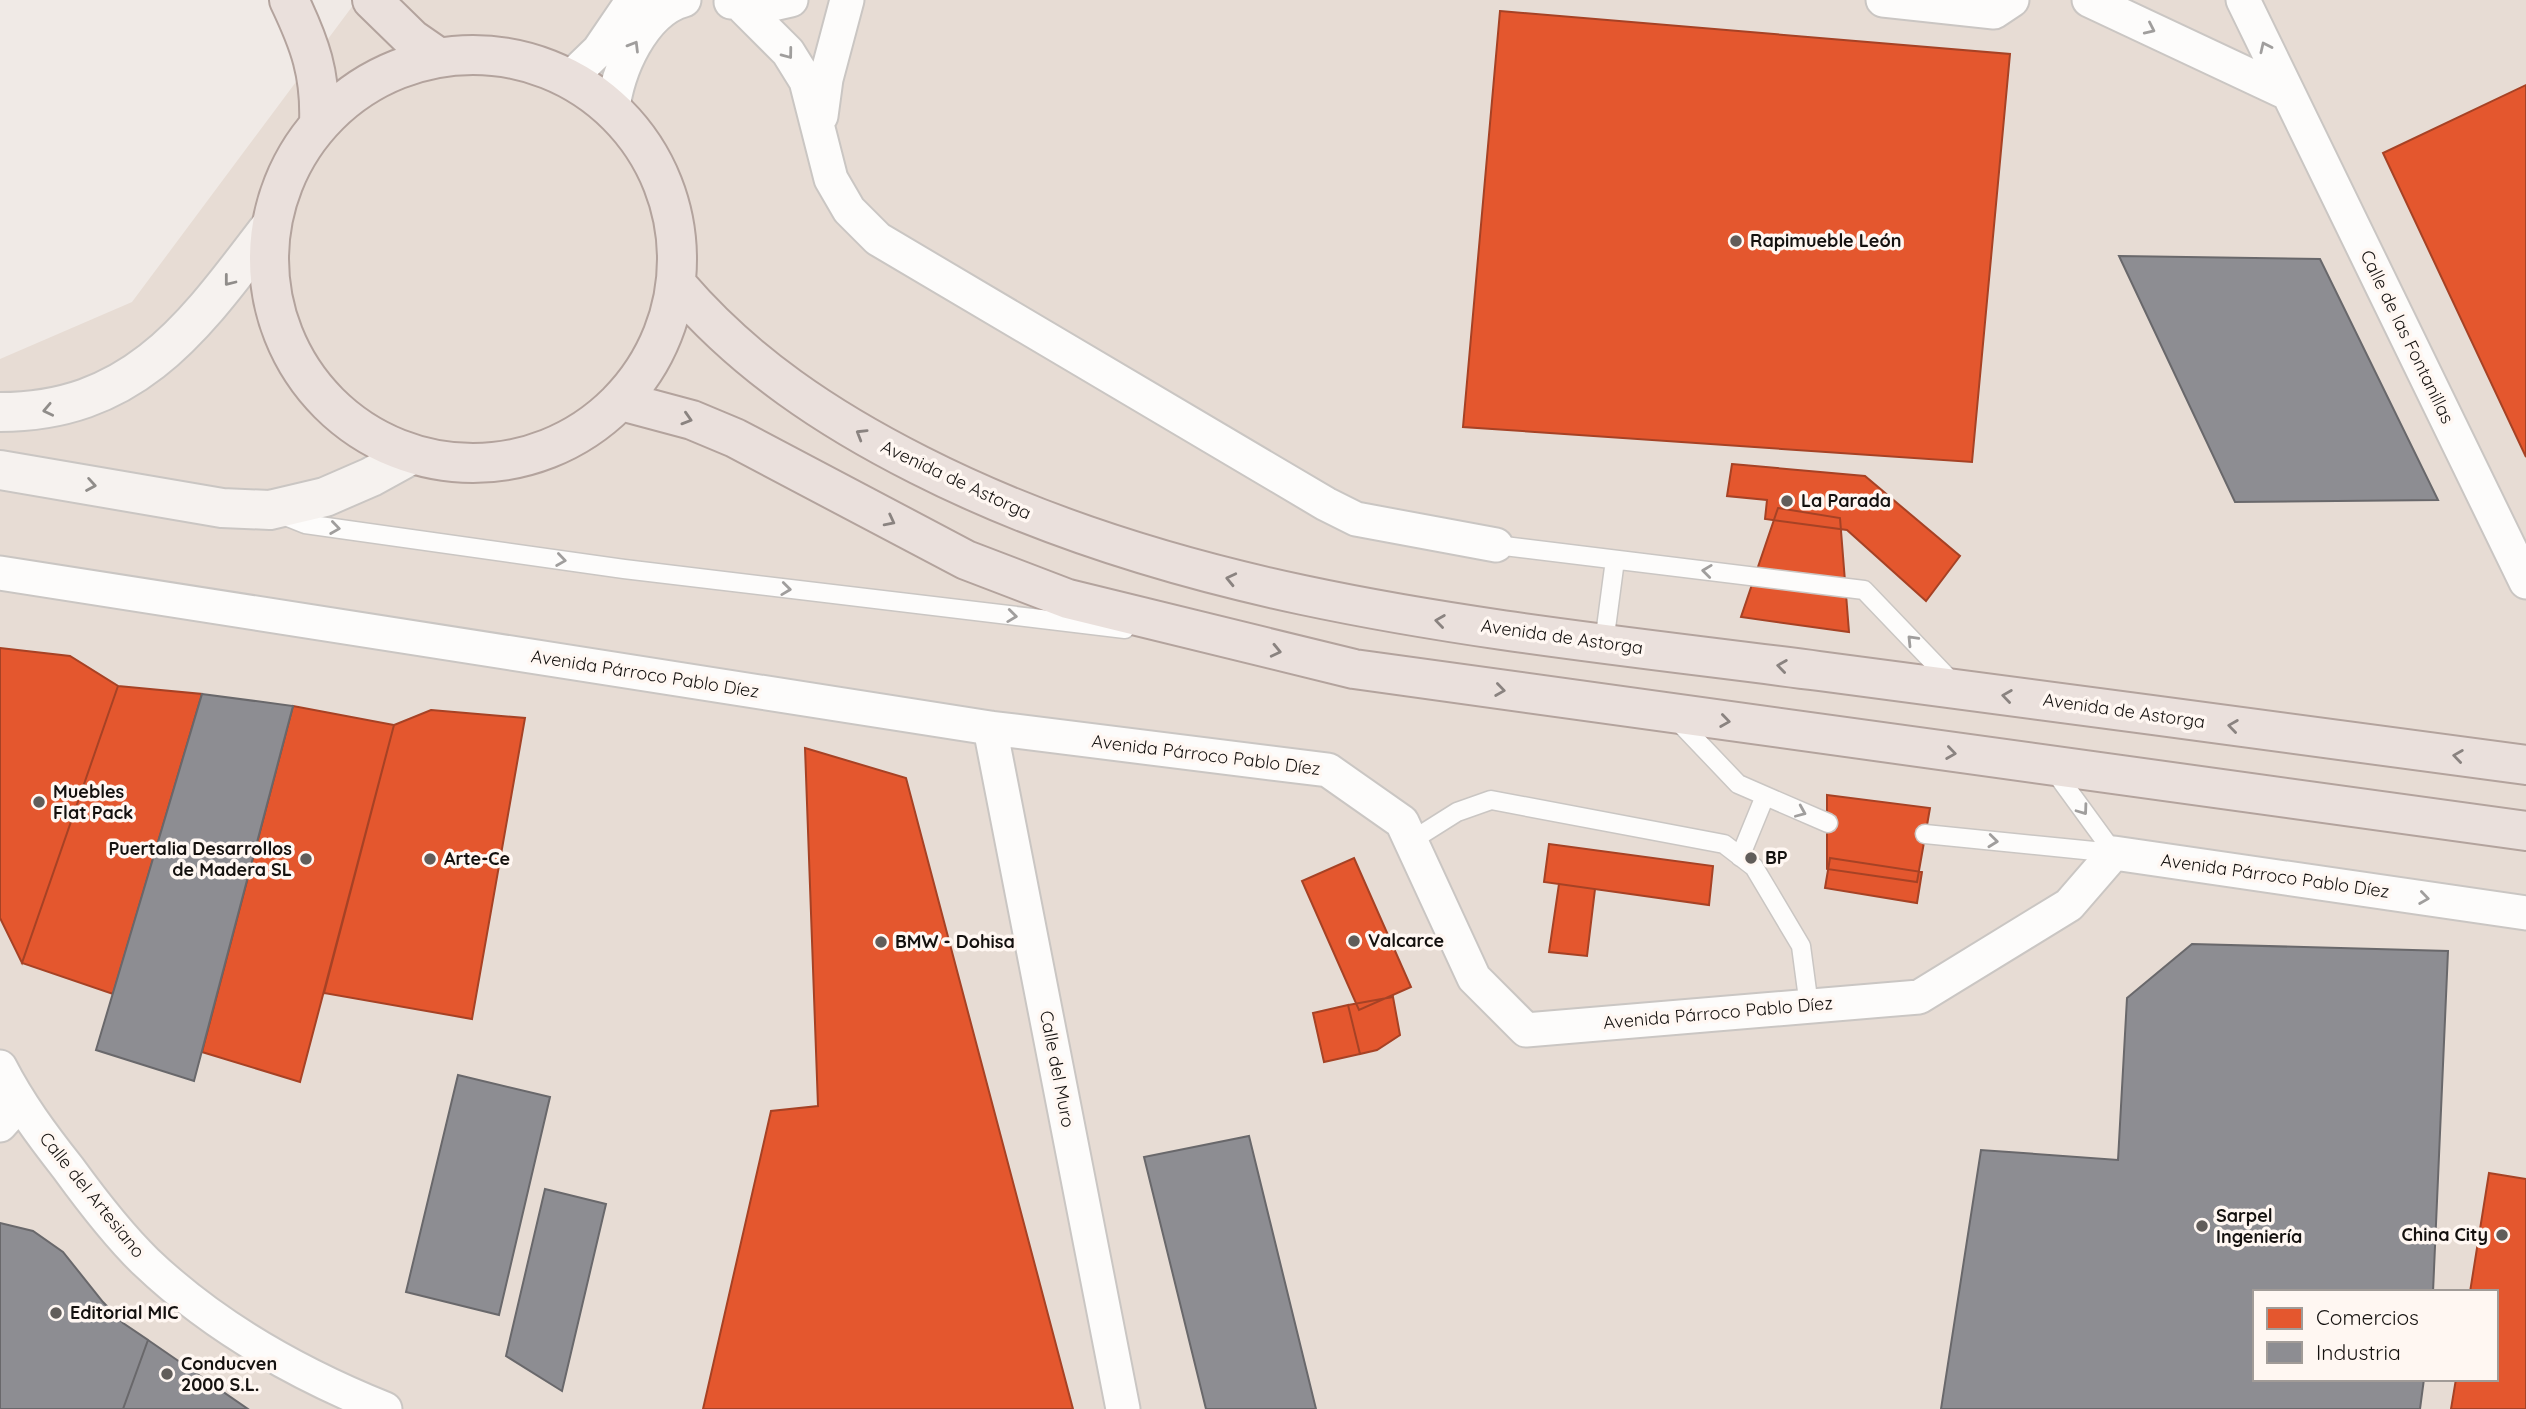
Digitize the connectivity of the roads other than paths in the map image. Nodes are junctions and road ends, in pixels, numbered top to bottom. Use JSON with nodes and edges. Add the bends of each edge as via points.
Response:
{"nodes":[{"id":1,"x":289,"y":0,"type":"edge"},
{"id":2,"x":372,"y":0,"type":"edge"},
{"id":3,"x":633,"y":0,"type":"edge"},
{"id":4,"x":684,"y":0,"type":"edge"},
{"id":5,"x":790,"y":0,"type":"edge"},
{"id":6,"x":847,"y":0,"type":"edge"},
{"id":7,"x":1883,"y":0,"type":"edge"},
{"id":8,"x":2012,"y":0,"type":"edge"},
{"id":9,"x":2089,"y":0,"type":"edge"},
{"id":10,"x":2243,"y":0,"type":"edge"},
{"id":11,"x":733,"y":2,"type":"edge"},
{"id":12,"x":438,"y":57,"type":"junction"},
{"id":13,"x":569,"y":79,"type":"junction"},
{"id":14,"x":2287,"y":93,"type":"junction"},
{"id":15,"x":614,"y":110,"type":"junction"},
{"id":16,"x":319,"y":124,"type":"junction"},
{"id":17,"x":818,"y":136,"type":"junction"},
{"id":18,"x":270,"y":227,"type":"junction"},
{"id":19,"x":678,"y":286,"type":"junction"},
{"id":20,"x":621,"y":401,"type":"junction"},
{"id":21,"x":0,"y":412,"type":"edge"},
{"id":22,"x":411,"y":455,"type":"junction"},
{"id":23,"x":0,"y":470,"type":"edge"},
{"id":24,"x":270,"y":510,"type":"junction"},
{"id":25,"x":1496,"y":545,"type":"joint"},
{"id":26,"x":1615,"y":560,"type":"junction"},
{"id":27,"x":0,"y":573,"type":"edge"},
{"id":28,"x":2526,"y":582,"type":"edge"},
{"id":29,"x":1209,"y":636,"type":"junction"},
{"id":30,"x":1604,"y":643,"type":"junction"},
{"id":31,"x":1960,"y":690,"type":"junction"},
{"id":32,"x":1671,"y":714,"type":"junction"},
{"id":33,"x":990,"y":728,"type":"junction"},
{"id":34,"x":2526,"y":765,"type":"edge"},
{"id":35,"x":2052,"y":767,"type":"junction"},
{"id":36,"x":1765,"y":796,"type":"junction"},
{"id":37,"x":1828,"y":823,"type":"dead end"},
{"id":38,"x":2526,"y":831,"type":"edge"},
{"id":39,"x":1925,"y":834,"type":"dead end"},
{"id":40,"x":1411,"y":841,"type":"junction"},
{"id":41,"x":2114,"y":853,"type":"junction"},
{"id":42,"x":1740,"y":857,"type":"junction"},
{"id":43,"x":2526,"y":914,"type":"edge"},
{"id":44,"x":1809,"y":1006,"type":"junction"},
{"id":45,"x":0,"y":1067,"type":"edge"},
{"id":46,"x":10,"y":1115,"type":"edge"},
{"id":47,"x":385,"y":1409,"type":"edge"},
{"id":48,"x":1123,"y":1409,"type":"edge"}],
"edges":[{"from":1,"to":16,"type":"highway","via":[[307,38],[320,88]]},
{"from":2,"to":12,"type":"highway"},
{"from":3,"to":13,"type":"street","via":[[599,50]]},
{"from":15,"to":4,"type":"street","one_way":true,"via":[[615,87],[641,35],[660,14]]},
{"from":5,"to":11,"type":"street","via":[[769,5]]},
{"from":6,"to":17,"type":"street","via":[[826,79]]},
{"from":7,"to":8,"type":"street","via":[[1994,12]]},
{"from":9,"to":14,"type":"street","one_way":true},
{"from":14,"to":10,"type":"street","name":"Calle de las Fontanillas","one_way":true},
{"from":11,"to":17,"type":"street","one_way":true,"via":[[788,52],[806,81]]},
{"from":12,"to":13,"type":"highway","via":[[519,60]]},
{"from":12,"to":16,"type":"highway","via":[[391,68]]},
{"from":13,"to":15,"type":"highway"},
{"from":14,"to":28,"type":"street","name":"Calle de las Fontanillas"},
{"from":15,"to":19,"type":"highway","via":[[648,152],[669,201]]},
{"from":16,"to":18,"type":"highway","via":[[287,172]]},
{"from":17,"to":25,"type":"street","via":[[831,179],[849,210],[878,239],[1356,519]]},
{"from":18,"to":21,"type":"main road","one_way":true,"via":[[205,312],[120,384],[79,403],[38,412]]},
{"from":18,"to":22,"type":"highway","via":[[270,285],[285,341],[316,390],[359,429]]},
{"from":19,"to":20,"type":"highway","via":[[670,320],[649,365]]},
{"from":30,"to":19,"type":"highway","name":"Avenida de Astorga","one_way":true,"via":[[1418,618],[1170,565],[1007,507],[869,439],[805,401],[709,322]]},
{"from":20,"to":22,"type":"highway","via":[[580,435],[526,458],[469,464]]},
{"from":20,"to":29,"type":"highway","one_way":true,"via":[[692,420],[735,438],[966,560],[1068,599]]},
{"from":22,"to":24,"type":"main road","via":[[326,497]]},
{"from":23,"to":24,"type":"main road","one_way":true,"via":[[222,508]]},
{"from":24,"to":29,"type":"lane","one_way":true,"via":[[305,524],[624,569]]},
{"from":25,"to":26,"type":"lane"},
{"from":26,"to":30,"type":"lane"},
{"from":31,"to":26,"type":"lane","one_way":true,"via":[[1864,590]]},
{"from":27,"to":33,"type":"street","name":"Avenida Párroco Pablo Díez"},
{"from":29,"to":32,"type":"highway","one_way":true,"via":[[1354,669]]},
{"from":31,"to":30,"type":"highway","name":"Avenida de Astorga","one_way":true},
{"from":34,"to":31,"type":"highway","name":"Avenida de Astorga","one_way":true},
{"from":32,"to":35,"type":"highway","one_way":true},
{"from":32,"to":36,"type":"lane","via":[[1738,784]]},
{"from":33,"to":40,"type":"street","name":"Avenida Párroco Pablo Díez","via":[[1328,770],[1402,822]]},
{"from":33,"to":48,"type":"street","name":"Calle del Muro"},
{"from":35,"to":38,"type":"highway"},
{"from":35,"to":41,"type":"lane","one_way":true},
{"from":36,"to":37,"type":"lane","one_way":true},
{"from":36,"to":42,"type":"lane"},
{"from":39,"to":41,"type":"lane","one_way":true},
{"from":40,"to":42,"type":"lane","via":[[1457,812],[1492,800],[1724,844]]},
{"from":40,"to":44,"type":"street","name":"Avenida Párroco Pablo Díez","via":[[1474,978],[1527,1030]]},
{"from":41,"to":43,"type":"street","name":"Avenida Párroco Pablo Díez","one_way":true},
{"from":41,"to":44,"type":"street","name":"Avenida Párroco Pablo Díez","via":[[2068,905],[1919,997]]},
{"from":42,"to":44,"type":"lane","via":[[1754,867],[1801,947]]},
{"from":45,"to":46,"type":"street","name":"Calle del Artesiano"},
{"from":46,"to":47,"type":"street","name":"Calle del Artesiano","via":[[146,1262],[205,1310],[268,1353]]}]}
